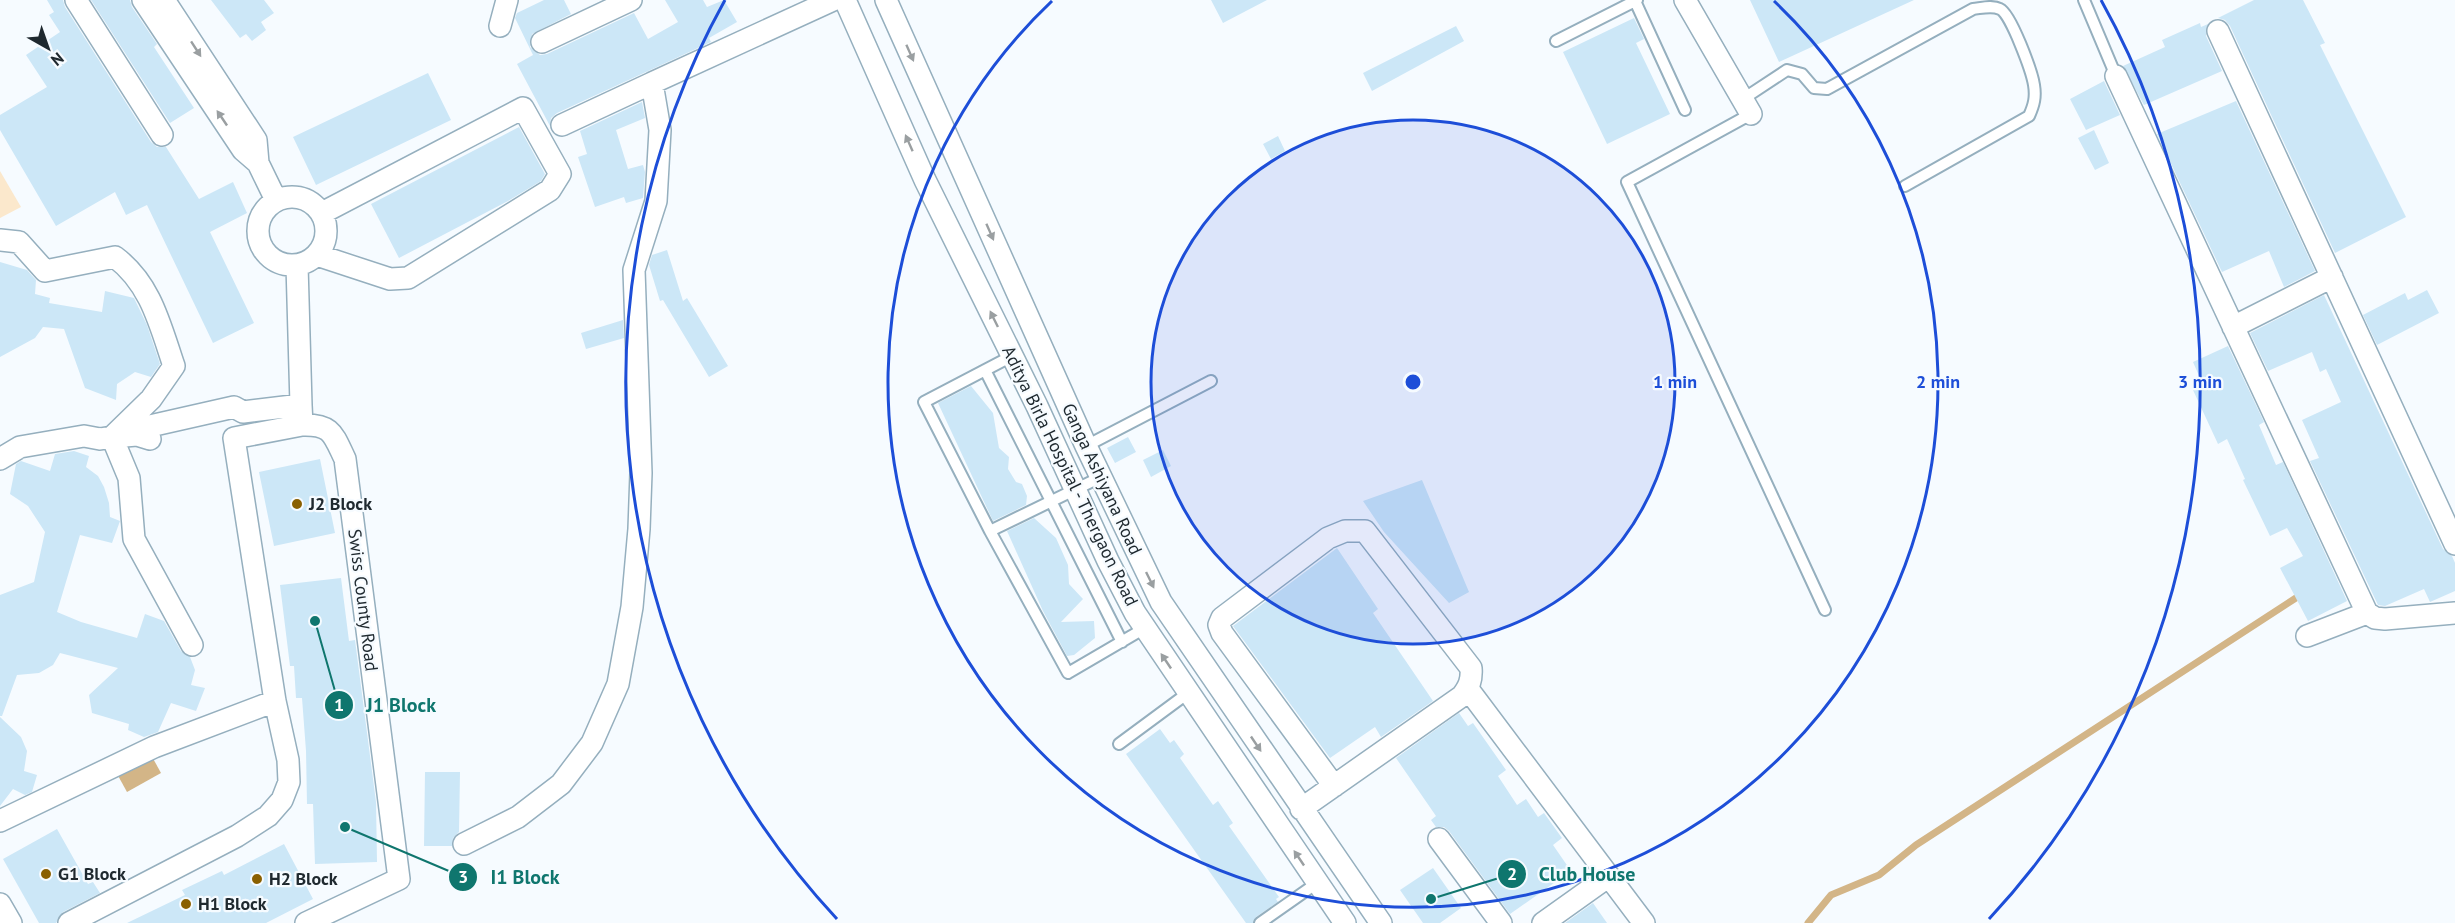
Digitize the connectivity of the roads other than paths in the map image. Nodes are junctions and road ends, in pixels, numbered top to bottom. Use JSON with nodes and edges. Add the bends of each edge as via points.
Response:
{"nodes":[{"id":1,"x":76,"y":0,"type":"edge"},
{"id":2,"x":142,"y":0,"type":"edge"},
{"id":3,"x":164,"y":0,"type":"edge"},
{"id":4,"x":507,"y":0,"type":"edge"},
{"id":5,"x":631,"y":0,"type":"edge"},
{"id":6,"x":833,"y":0,"type":"edge"},
{"id":7,"x":845,"y":0,"type":"edge"},
{"id":8,"x":886,"y":0,"type":"edge"},
{"id":9,"x":1685,"y":0,"type":"edge"},
{"id":10,"x":2084,"y":0,"type":"edge"},
{"id":11,"x":1636,"y":1,"type":"edge"},
{"id":12,"x":500,"y":26,"type":"dead end"},
{"id":13,"x":2218,"y":31,"type":"dead end"},
{"id":14,"x":1556,"y":41,"type":"dead end"},
{"id":15,"x":542,"y":42,"type":"dead end"},
{"id":16,"x":2116,"y":76,"type":"joint"},
{"id":17,"x":652,"y":83,"type":"junction"},
{"id":18,"x":1747,"y":107,"type":"junction"},
{"id":19,"x":1685,"y":110,"type":"dead end"},
{"id":20,"x":562,"y":125,"type":"dead end"},
{"id":21,"x":162,"y":135,"type":"dead end"},
{"id":22,"x":258,"y":163,"type":"junction"},
{"id":23,"x":1905,"y":186,"type":"dead end"},
{"id":24,"x":276,"y":200,"type":"junction"},
{"id":25,"x":322,"y":213,"type":"junction"},
{"id":26,"x":0,"y":240,"type":"edge"},
{"id":27,"x":317,"y":255,"type":"junction"},
{"id":28,"x":297,"y":265,"type":"junction"},
{"id":29,"x":2332,"y":276,"type":"junction"},
{"id":30,"x":2233,"y":327,"type":"junction"},
{"id":31,"x":1012,"y":356,"type":"junction"},
{"id":32,"x":985,"y":370,"type":"junction"},
{"id":33,"x":1211,"y":381,"type":"dead end"},
{"id":34,"x":301,"y":415,"type":"junction"},
{"id":35,"x":112,"y":437,"type":"junction"},
{"id":36,"x":1086,"y":446,"type":"junction"},
{"id":37,"x":0,"y":459,"type":"edge"},
{"id":38,"x":1101,"y":477,"type":"junction"},
{"id":39,"x":1075,"y":488,"type":"junction"},
{"id":40,"x":1050,"y":502,"type":"junction"},
{"id":41,"x":990,"y":531,"type":"junction"},
{"id":42,"x":2455,"y":544,"type":"edge"},
{"id":43,"x":1825,"y":610,"type":"dead end"},
{"id":44,"x":2367,"y":613,"type":"junction"},
{"id":45,"x":2455,"y":613,"type":"edge"},
{"id":46,"x":1145,"y":628,"type":"junction"},
{"id":47,"x":2307,"y":636,"type":"dead end"},
{"id":48,"x":1122,"y":642,"type":"junction"},
{"id":49,"x":192,"y":645,"type":"dead end"},
{"id":50,"x":1468,"y":688,"type":"junction"},
{"id":51,"x":1188,"y":693,"type":"junction"},
{"id":52,"x":275,"y":701,"type":"junction"},
{"id":53,"x":1119,"y":744,"type":"dead end"},
{"id":54,"x":1334,"y":786,"type":"junction"},
{"id":55,"x":1289,"y":817,"type":"junction"},
{"id":56,"x":0,"y":821,"type":"edge"},
{"id":57,"x":1439,"y":839,"type":"dead end"},
{"id":58,"x":464,"y":844,"type":"dead end"},
{"id":59,"x":1609,"y":876,"type":"junction"},
{"id":60,"x":1317,"y":883,"type":"junction"},
{"id":61,"x":0,"y":904,"type":"edge"},
{"id":62,"x":11,"y":923,"type":"edge"},
{"id":63,"x":69,"y":923,"type":"edge"},
{"id":64,"x":306,"y":923,"type":"edge"},
{"id":65,"x":1260,"y":923,"type":"edge"},
{"id":66,"x":1345,"y":923,"type":"edge"},
{"id":67,"x":1381,"y":923,"type":"edge"},
{"id":68,"x":1501,"y":923,"type":"edge"},
{"id":69,"x":1543,"y":923,"type":"edge"},
{"id":70,"x":1644,"y":923,"type":"edge"}],
"edges":[{"from":1,"to":21,"type":"street"},
{"from":22,"to":2,"type":"street","one_way":true,"via":[[243,150]]},
{"from":3,"to":22,"type":"street","one_way":true,"via":[[256,140]]},
{"from":4,"to":12,"type":"street"},
{"from":5,"to":15,"type":"street"},
{"from":6,"to":17,"type":"street"},
{"from":31,"to":7,"type":"street","name":"Aditya Birla Hospital - Thergaon Road","one_way":true,"via":[[926,180]]},
{"from":8,"to":36,"type":"street","name":"Ganga Ashiyana Road","one_way":true},
{"from":9,"to":18,"type":"street"},
{"from":10,"to":16,"type":"lane"},
{"from":11,"to":14,"type":"lane"},
{"from":11,"to":19,"type":"lane"},
{"from":13,"to":29,"type":"street"},
{"from":16,"to":30,"type":"street"},
{"from":17,"to":20,"type":"street"},
{"from":17,"to":58,"type":"street","via":[[660,129],[656,201],[634,270],[641,472],[639,529],[633,607],[618,684],[592,743],[561,784],[518,817]]},
{"from":18,"to":23,"type":"lane","via":[[1787,70],[1803,74],[1814,88],[1827,89],[1973,9],[2002,10],[2010,20],[2034,83],[2035,102],[2029,116]]},
{"from":18,"to":43,"type":"lane","via":[[1627,182]]},
{"from":22,"to":24,"type":"street"},
{"from":24,"to":25,"type":"street","via":[[295,196],[306,199]]},
{"from":24,"to":28,"type":"street","via":[[259,219],[259,243],[274,261]]},
{"from":25,"to":27,"type":"street","via":[[327,235]]},
{"from":25,"to":27,"type":"street","via":[[523,108],[560,174],[550,190],[408,278],[390,279]]},
{"from":26,"to":35,"type":"street","via":[[19,242],[45,271],[115,257],[129,267],[151,299],[174,366],[151,399]]},
{"from":27,"to":28,"type":"street"},
{"from":28,"to":34,"type":"street"},
{"from":29,"to":30,"type":"street"},
{"from":29,"to":42,"type":"street"},
{"from":30,"to":44,"type":"street"},
{"from":31,"to":32,"type":"lane"},
{"from":31,"to":39,"type":"street","name":"Aditya Birla Hospital - Thergaon Road"},
{"from":32,"to":40,"type":"lane"},
{"from":32,"to":41,"type":"lane","via":[[924,402]]},
{"from":33,"to":36,"type":"lane"},
{"from":34,"to":35,"type":"street","name":"Swiss County Road","via":[[243,412],[234,407],[150,426],[137,435]]},
{"from":34,"to":52,"type":"street","name":"Swiss County Road","via":[[234,438]]},
{"from":34,"to":64,"type":"street","name":"Swiss County Road","via":[[332,432],[345,459],[399,879]]},
{"from":35,"to":37,"type":"street","name":"Swiss County Road","via":[[84,436],[20,447]]},
{"from":35,"to":49,"type":"street","via":[[129,478],[134,539]]},
{"from":36,"to":38,"type":"street","name":"Ganga Ashiyana Road"},
{"from":38,"to":39,"type":"lane"},
{"from":38,"to":55,"type":"street","name":"Ganga Ashiyana Road","one_way":true,"via":[[1161,602]]},
{"from":39,"to":40,"type":"lane"},
{"from":39,"to":46,"type":"street","name":"Aditya Birla Hospital - Thergaon Road","via":[[1108,561]]},
{"from":40,"to":41,"type":"lane"},
{"from":40,"to":48,"type":"lane"},
{"from":41,"to":48,"type":"lane","via":[[1068,673]]},
{"from":44,"to":45,"type":"street","via":[[2385,619]]},
{"from":44,"to":47,"type":"street"},
{"from":46,"to":48,"type":"lane"},
{"from":51,"to":46,"type":"street","name":"Aditya Birla Hospital - Thergaon Road","one_way":true},
{"from":50,"to":54,"type":"street"},
{"from":50,"to":54,"type":"street","via":[[1471,668],[1365,531],[1345,531],[1328,538],[1222,618],[1219,626]]},
{"from":50,"to":59,"type":"street"},
{"from":51,"to":53,"type":"lane"},
{"from":51,"to":55,"type":"street","name":"Aditya Birla Hospital - Thergaon Road"},
{"from":52,"to":56,"type":"street","via":[[154,747]]},
{"from":52,"to":63,"type":"street","name":"Swiss County Road","via":[[289,782],[282,800],[268,816]]},
{"from":54,"to":55,"type":"street"},
{"from":60,"to":55,"type":"street","name":"Aditya Birla Hospital - Thergaon Road","one_way":true},
{"from":55,"to":67,"type":"street","name":"Ganga Ashiyana Road"},
{"from":57,"to":68,"type":"street"},
{"from":59,"to":69,"type":"street"},
{"from":59,"to":70,"type":"street"},
{"from":60,"to":65,"type":"lane"},
{"from":60,"to":66,"type":"street","name":"Aditya Birla Hospital - Thergaon Road"},
{"from":61,"to":62,"type":"street"}]}
